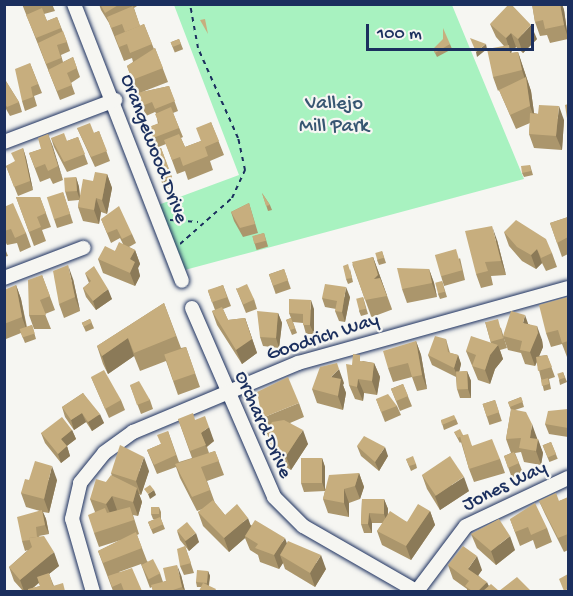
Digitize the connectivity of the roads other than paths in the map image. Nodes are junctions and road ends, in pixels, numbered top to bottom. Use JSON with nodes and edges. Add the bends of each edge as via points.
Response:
{"nodes":[{"id":1,"x":75,"y":4,"type":"edge"},
{"id":2,"x":115,"y":100,"type":"junction"},
{"id":3,"x":4,"y":142,"type":"edge"},
{"id":4,"x":83,"y":248,"type":"dead end"},
{"id":5,"x":4,"y":278,"type":"edge"},
{"id":6,"x":182,"y":281,"type":"dead end"},
{"id":7,"x":568,"y":288,"type":"edge"},
{"id":8,"x":192,"y":308,"type":"dead end"},
{"id":9,"x":226,"y":396,"type":"junction"},
{"id":10,"x":568,"y":478,"type":"edge"},
{"id":11,"x":93,"y":591,"type":"edge"},
{"id":12,"x":417,"y":591,"type":"edge"}],
"edges":[{"from":1,"to":2,"type":"street","name":"Orangewood Drive"},
{"from":2,"to":3,"type":"street"},
{"from":2,"to":6,"type":"street","name":"Orangewood Drive"},
{"from":4,"to":5,"type":"street"},
{"from":7,"to":9,"type":"street","name":"Goodrich Way","via":[[298,363]]},
{"from":8,"to":9,"type":"street","name":"Orchard Drive"},
{"from":9,"to":11,"type":"street","name":"Goodrich Way","via":[[133,432],[104,453],[80,483],[72,519]]},
{"from":9,"to":12,"type":"street","name":"Orchard Drive","via":[[262,480],[287,513]]},
{"from":10,"to":12,"type":"street","name":"Jones Way","via":[[466,526]]}]}
